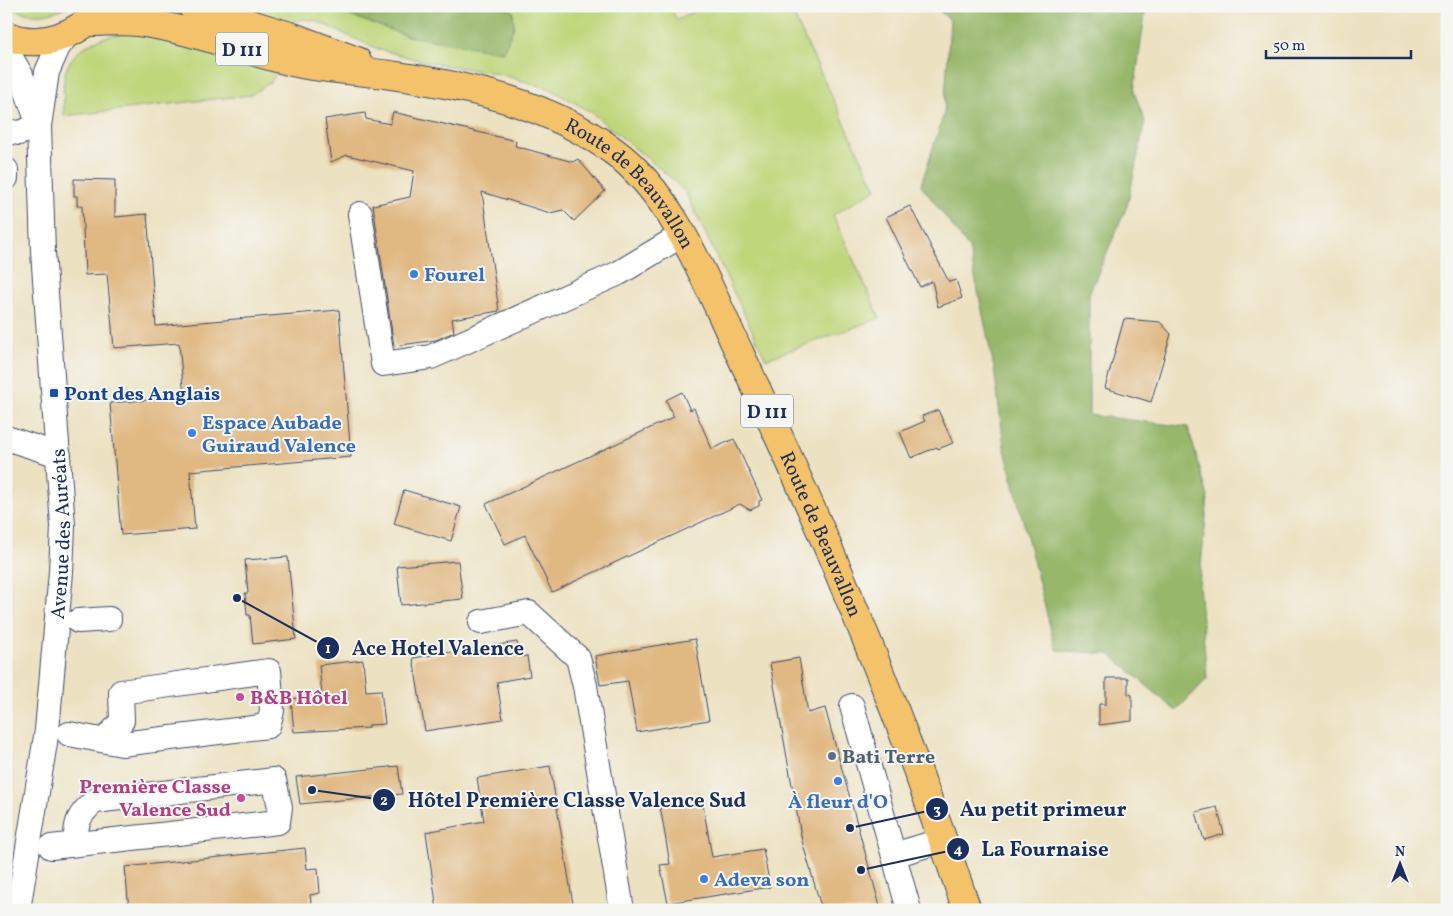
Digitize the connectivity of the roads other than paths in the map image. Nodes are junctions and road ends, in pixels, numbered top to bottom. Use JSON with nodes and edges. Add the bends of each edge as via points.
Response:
{"nodes":[{"id":1,"x":192,"y":6,"type":"edge"},
{"id":2,"x":86,"y":21,"type":"edge"},
{"id":3,"x":6,"y":35,"type":"edge"},
{"id":4,"x":6,"y":49,"type":"edge"},
{"id":5,"x":396,"y":76,"type":"junction"},
{"id":6,"x":39,"y":126,"type":"junction"},
{"id":7,"x":6,"y":131,"type":"edge"},
{"id":8,"x":6,"y":170,"type":"edge"},
{"id":9,"x":6,"y":178,"type":"edge"},
{"id":10,"x":360,"y":214,"type":"dead end"},
{"id":11,"x":682,"y":235,"type":"junction"},
{"id":12,"x":6,"y":438,"type":"edge"},
{"id":13,"x":59,"y":455,"type":"junction"},
{"id":14,"x":108,"y":619,"type":"dead end"},
{"id":15,"x":78,"y":621,"type":"dead end"},
{"id":16,"x":481,"y":622,"type":"dead end"},
{"id":17,"x":852,"y":706,"type":"dead end"},
{"id":18,"x":69,"y":734,"type":"dead end"},
{"id":19,"x":105,"y":740,"type":"junction"},
{"id":20,"x":943,"y":840,"type":"junction"},
{"id":21,"x":76,"y":843,"type":"junction"},
{"id":22,"x":51,"y":847,"type":"dead end"},
{"id":23,"x":894,"y":855,"type":"junction"},
{"id":24,"x":18,"y":910,"type":"edge"},
{"id":25,"x":622,"y":910,"type":"edge"},
{"id":26,"x":909,"y":910,"type":"edge"},
{"id":27,"x":966,"y":910,"type":"edge"}],
"edges":[{"from":1,"to":5,"type":"main road","number":"D 111","via":[[294,37]]},
{"from":2,"to":3,"type":"main road","via":[[48,40],[29,41]]},
{"from":2,"to":5,"type":"main road","number":"D 111","via":[[161,26],[287,61]]},
{"from":2,"to":6,"type":"street","name":"Avenue des Auréats","via":[[58,47],[48,72]]},
{"from":4,"to":6,"type":"street","name":"Avenue des Auréats","via":[[21,75]]},
{"from":5,"to":11,"type":"main road","name":"Route de Beauvallon","number":"D 111","via":[[492,93],[567,122],[615,152],[641,176]]},
{"from":6,"to":7,"type":"street","via":[[18,133]]},
{"from":6,"to":13,"type":"street","name":"Avenue des Auréats","via":[[42,244]]},
{"from":8,"to":9,"type":"street"},
{"from":10,"to":11,"type":"street","via":[[383,364],[431,357],[619,274]]},
{"from":11,"to":20,"type":"main road","name":"Route de Beauvallon","number":"D 111","via":[[775,428],[853,602]]},
{"from":12,"to":13,"type":"street"},
{"from":13,"to":24,"type":"street","name":"Avenue des Auréats","via":[[63,526],[52,684]]},
{"from":14,"to":15,"type":"street"},
{"from":16,"to":25,"type":"street","via":[[529,613],[578,658]]},
{"from":17,"to":23,"type":"street"},
{"from":18,"to":19,"type":"street"},
{"from":19,"to":19,"type":"street","via":[[122,744],[268,726],[272,711],[269,671],[121,692],[122,721]]},
{"from":20,"to":23,"type":"street"},
{"from":20,"to":27,"type":"main road","name":"Route de Beauvallon","number":"D 111"},
{"from":21,"to":21,"type":"street","via":[[75,827],[84,810],[95,801],[274,780],[280,806],[278,822]]},
{"from":21,"to":22,"type":"street"},
{"from":23,"to":26,"type":"street"}]}
